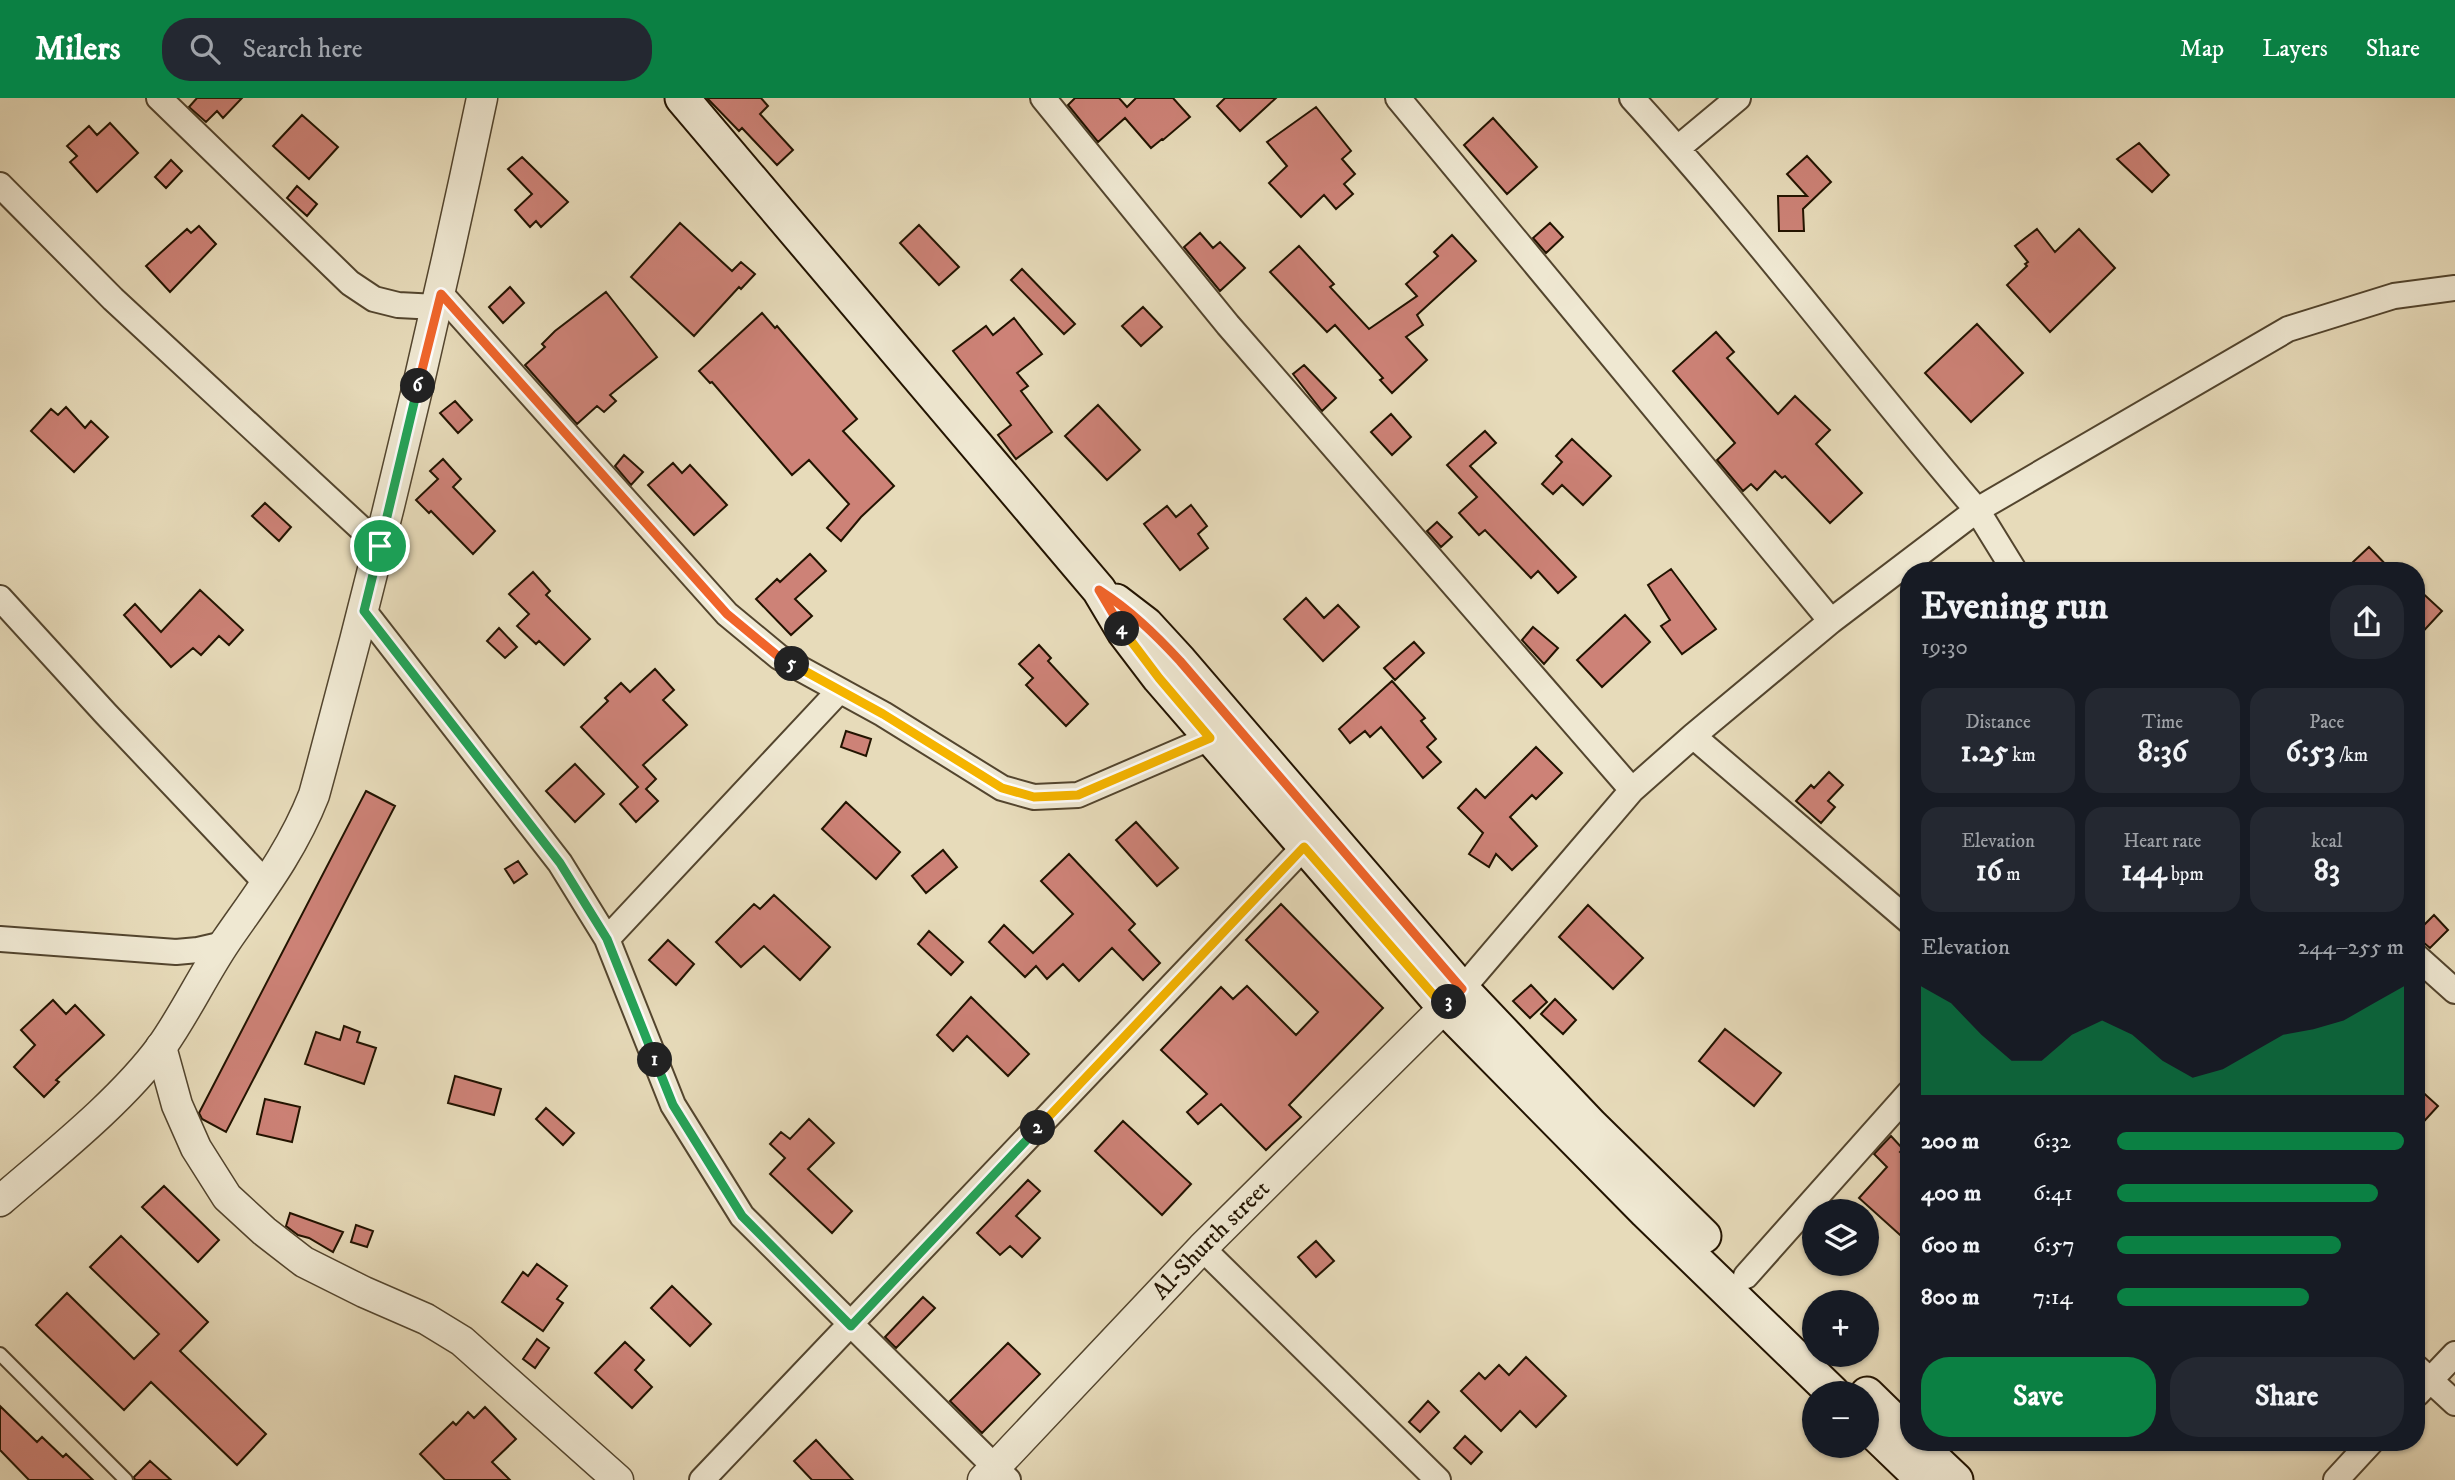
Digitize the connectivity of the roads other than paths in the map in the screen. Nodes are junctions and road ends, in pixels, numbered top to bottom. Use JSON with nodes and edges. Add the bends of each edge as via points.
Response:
{"nodes":[{"id":1,"x":159,"y":98,"type":"edge"},
{"id":2,"x":482,"y":98,"type":"edge"},
{"id":3,"x":682,"y":98,"type":"edge"},
{"id":4,"x":1043,"y":98,"type":"edge"},
{"id":5,"x":1398,"y":98,"type":"edge"},
{"id":6,"x":1632,"y":98,"type":"edge"},
{"id":7,"x":1738,"y":98,"type":"edge"},
{"id":8,"x":1678,"y":148,"type":"junction"},
{"id":9,"x":0,"y":185,"type":"edge"},
{"id":10,"x":2455,"y":288,"type":"edge"},
{"id":11,"x":439,"y":301,"type":"junction"},
{"id":12,"x":1977,"y":510,"type":"junction"},
{"id":13,"x":380,"y":546,"type":"junction"},
{"id":14,"x":1909,"y":562,"type":"edge"},
{"id":15,"x":2009,"y":562,"type":"edge"},
{"id":16,"x":1900,"y":569,"type":"edge"},
{"id":17,"x":1099,"y":590,"type":"junction"},
{"id":18,"x":0,"y":598,"type":"edge"},
{"id":19,"x":364,"y":611,"type":"junction"},
{"id":20,"x":1831,"y":621,"type":"junction"},
{"id":21,"x":839,"y":691,"type":"junction"},
{"id":22,"x":1693,"y":736,"type":"junction"},
{"id":23,"x":1210,"y":738,"type":"junction"},
{"id":24,"x":1632,"y":790,"type":"junction"},
{"id":25,"x":1304,"y":847,"type":"junction"},
{"id":26,"x":267,"y":884,"type":"junction"},
{"id":27,"x":1900,"y":913,"type":"edge"},
{"id":28,"x":0,"y":939,"type":"edge"},
{"id":29,"x":607,"y":939,"type":"junction"},
{"id":30,"x":225,"y":944,"type":"junction"},
{"id":31,"x":2425,"y":964,"type":"edge"},
{"id":32,"x":2455,"y":991,"type":"edge"},
{"id":33,"x":1453,"y":998,"type":"junction"},
{"id":34,"x":161,"y":1047,"type":"junction"},
{"id":35,"x":1900,"y":1103,"type":"edge"},
{"id":36,"x":0,"y":1201,"type":"edge"},
{"id":37,"x":1202,"y":1248,"type":"junction"},
{"id":38,"x":1746,"y":1276,"type":"junction"},
{"id":39,"x":851,"y":1326,"type":"junction"},
{"id":40,"x":1802,"y":1330,"type":"edge"},
{"id":41,"x":0,"y":1354,"type":"edge"},
{"id":42,"x":2455,"y":1354,"type":"edge"},
{"id":43,"x":1840,"y":1367,"type":"edge"},
{"id":44,"x":2425,"y":1377,"type":"edge"},
{"id":45,"x":1821,"y":1381,"type":"edge"},
{"id":46,"x":1855,"y":1381,"type":"edge"},
{"id":47,"x":2425,"y":1383,"type":"edge"},
{"id":48,"x":2455,"y":1403,"type":"edge"},
{"id":49,"x":1879,"y":1405,"type":"edge"},
{"id":50,"x":1900,"y":1426,"type":"edge"},
{"id":51,"x":1879,"y":1438,"type":"edge"},
{"id":52,"x":1925,"y":1451,"type":"edge"},
{"id":53,"x":2363,"y":1451,"type":"edge"},
{"id":54,"x":995,"y":1476,"type":"edge"},
{"id":55,"x":126,"y":1480,"type":"edge"},
{"id":56,"x":618,"y":1480,"type":"edge"},
{"id":57,"x":702,"y":1480,"type":"edge"},
{"id":58,"x":1437,"y":1480,"type":"edge"},
{"id":59,"x":1923,"y":1480,"type":"edge"},
{"id":60,"x":1956,"y":1480,"type":"edge"},
{"id":61,"x":2336,"y":1480,"type":"edge"}],
"edges":[{"from":1,"to":11,"type":"street","via":[[350,283],[374,299],[398,305]]},
{"from":2,"to":11,"type":"street"},
{"from":3,"to":17,"type":"main road"},
{"from":4,"to":24,"type":"street","via":[[1228,325]]},
{"from":5,"to":20,"type":"street"},
{"from":6,"to":8,"type":"street"},
{"from":7,"to":8,"type":"street"},
{"from":8,"to":12,"type":"street"},
{"from":9,"to":13,"type":"street","via":[[113,299]]},
{"from":10,"to":12,"type":"street","via":[[2394,296],[2288,329]]},
{"from":11,"to":13,"type":"street"},
{"from":11,"to":21,"type":"street","via":[[727,614],[779,657]]},
{"from":12,"to":14,"type":"street"},
{"from":12,"to":15,"type":"street"},
{"from":13,"to":19,"type":"street"},
{"from":16,"to":20,"type":"street"},
{"from":17,"to":23,"type":"main road","via":[[1124,632]]},
{"from":17,"to":33,"type":"main road","via":[[1146,624],[1171,652]]},
{"from":18,"to":26,"type":"street"},
{"from":19,"to":26,"type":"street","via":[[314,795],[301,829]]},
{"from":19,"to":29,"type":"street","via":[[560,863]]},
{"from":20,"to":22,"type":"street"},
{"from":21,"to":23,"type":"street","via":[[1002,788],[1034,797],[1078,795]]},
{"from":21,"to":29,"type":"street"},
{"from":22,"to":24,"type":"street"},
{"from":22,"to":27,"type":"street"},
{"from":23,"to":25,"type":"main road"},
{"from":24,"to":33,"type":"street"},
{"from":25,"to":33,"type":"main road"},
{"from":25,"to":39,"type":"street"},
{"from":26,"to":30,"type":"street"},
{"from":28,"to":30,"type":"street","via":[[176,952]]},
{"from":29,"to":39,"type":"street","via":[[673,1105],[742,1216]]},
{"from":30,"to":34,"type":"street"},
{"from":31,"to":32,"type":"street"},
{"from":33,"to":37,"type":"street","name":"Al-Shurth street"},
{"from":33,"to":38,"type":"main road"},
{"from":33,"to":45,"type":"main road","via":[[1646,1212]]},
{"from":34,"to":36,"type":"street","via":[[109,1103]]},
{"from":34,"to":56,"type":"street","via":[[177,1105],[196,1148],[227,1197],[304,1262],[463,1341]]},
{"from":35,"to":38,"type":"street"},
{"from":37,"to":54,"type":"street","name":"Al-Shurth street"},
{"from":37,"to":58,"type":"street"},
{"from":38,"to":40,"type":"main road"},
{"from":39,"to":54,"type":"street"},
{"from":39,"to":57,"type":"street"},
{"from":41,"to":55,"type":"lane"},
{"from":42,"to":44,"type":"street"},
{"from":43,"to":46,"type":"main road"},
{"from":47,"to":48,"type":"street"},
{"from":49,"to":50,"type":"main road"},
{"from":51,"to":59,"type":"main road"},
{"from":52,"to":60,"type":"main road"},
{"from":53,"to":61,"type":"street"}]}
